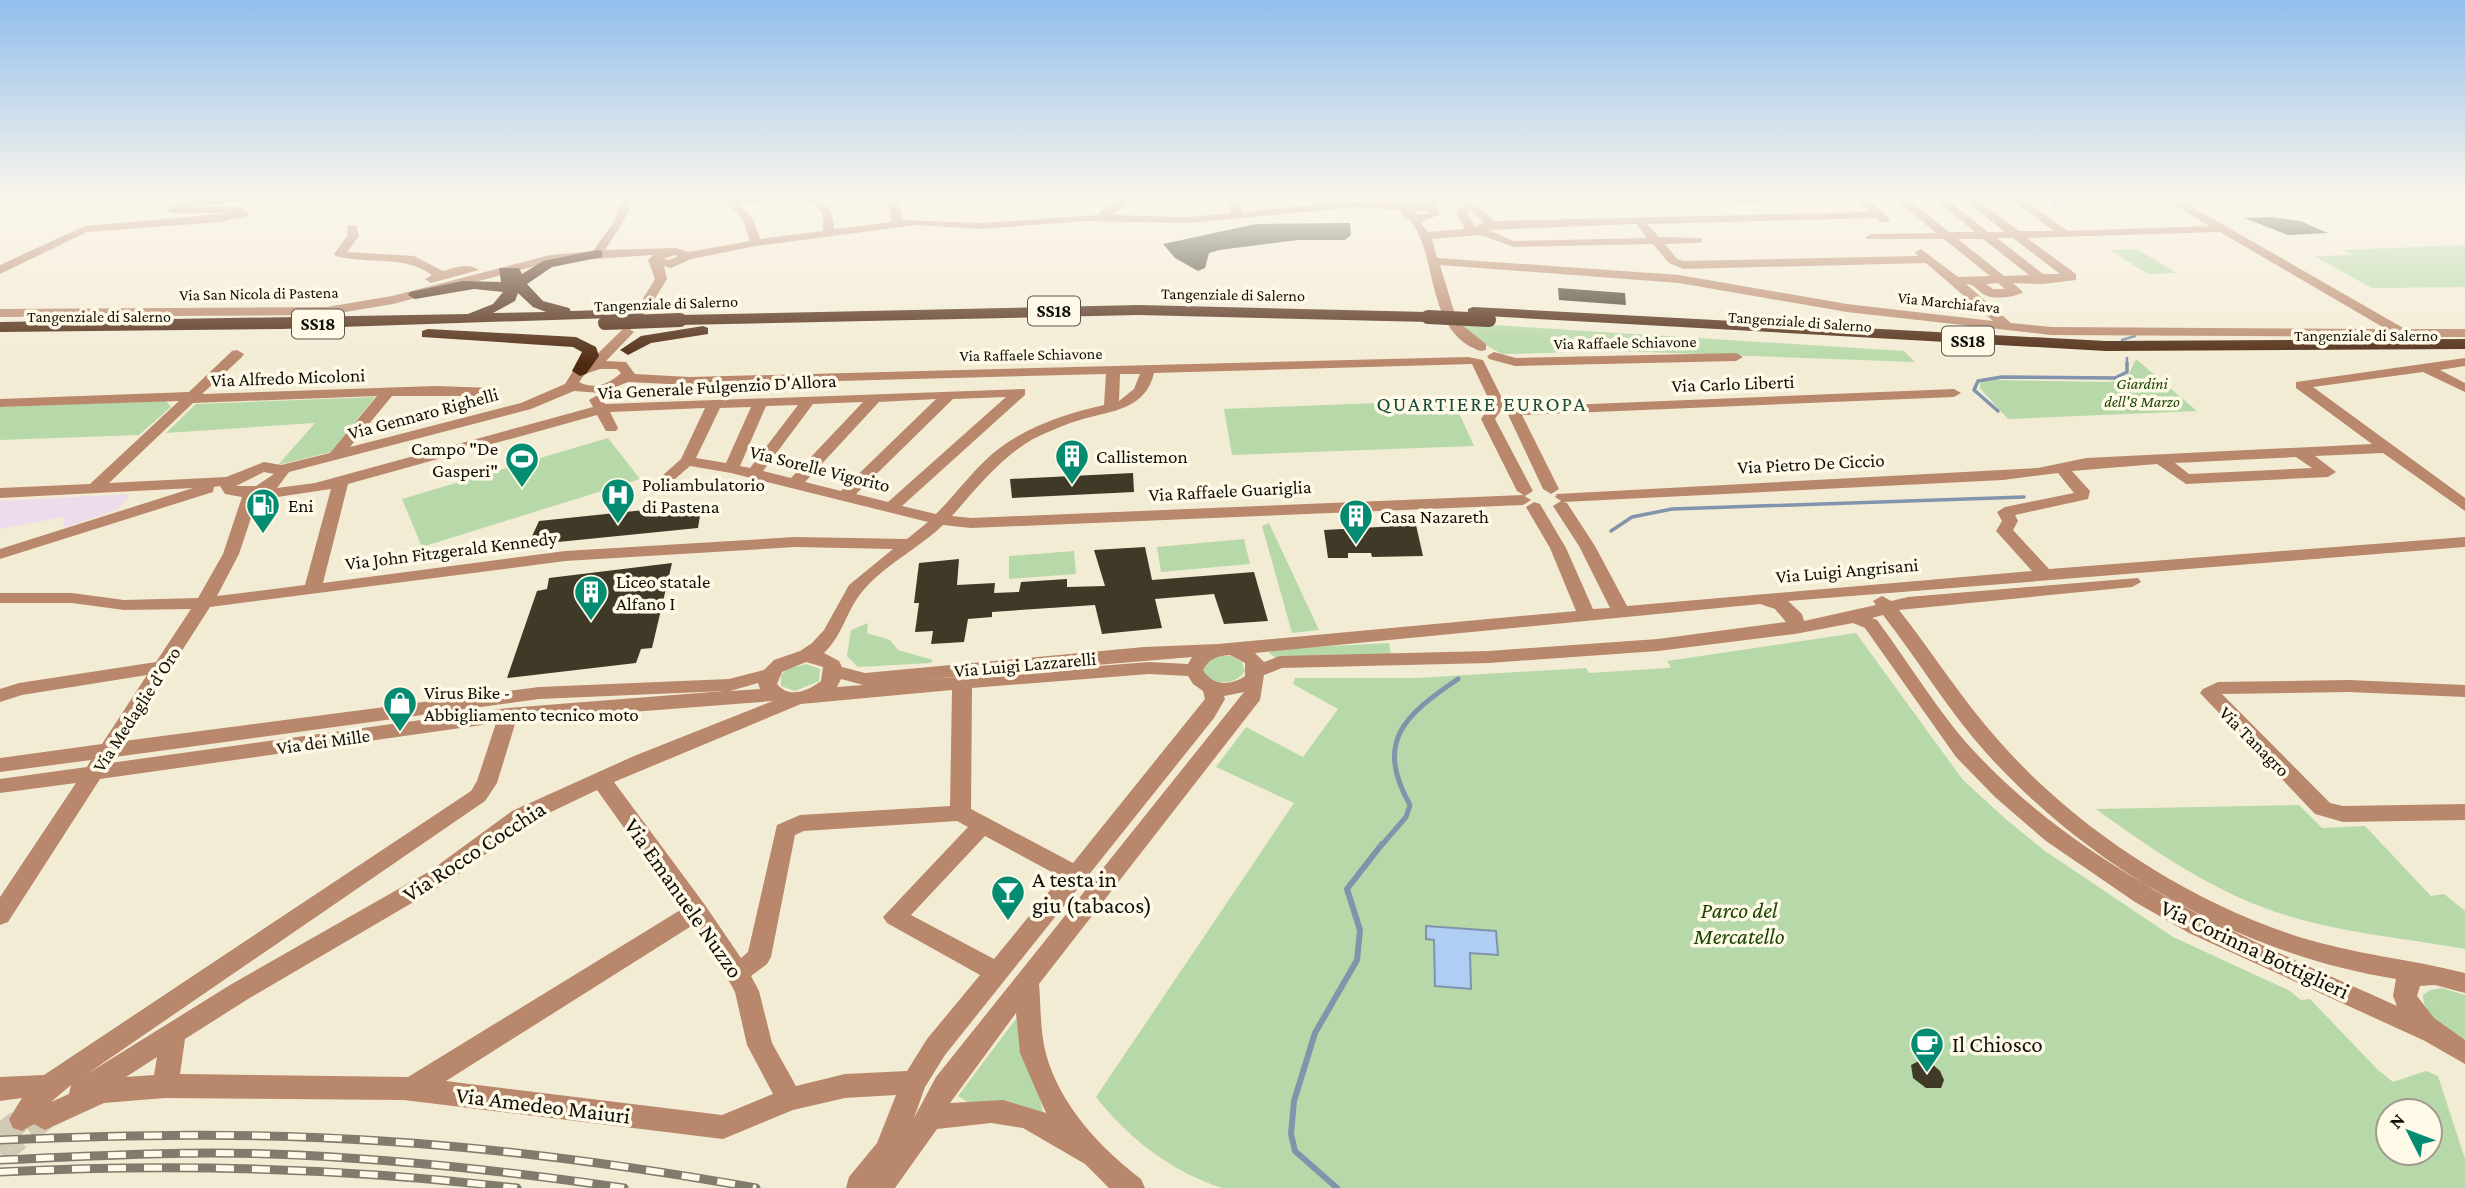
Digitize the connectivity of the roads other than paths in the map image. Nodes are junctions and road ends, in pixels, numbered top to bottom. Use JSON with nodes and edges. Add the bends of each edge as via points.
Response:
{"nodes":[{"id":1,"x":36,"y":252,"type":"edge"},
{"id":2,"x":341,"y":252,"type":"edge"},
{"id":3,"x":696,"y":252,"type":"edge"},
{"id":4,"x":1433,"y":252,"type":"edge"},
{"id":5,"x":1666,"y":252,"type":"edge"},
{"id":6,"x":1922,"y":252,"type":"edge"},
{"id":7,"x":1965,"y":252,"type":"edge"},
{"id":8,"x":2007,"y":252,"type":"edge"},
{"id":9,"x":2040,"y":252,"type":"edge"},
{"id":10,"x":2263,"y":252,"type":"edge"},
{"id":11,"x":603,"y":253,"type":"junction"},
{"id":12,"x":682,"y":254,"type":"junction"},
{"id":13,"x":1930,"y":259,"type":"junction"},
{"id":14,"x":1433,"y":261,"type":"junction"},
{"id":15,"x":656,"y":262,"type":"junction"},
{"id":16,"x":0,"y":270,"type":"edge"},
{"id":17,"x":509,"y":274,"type":"junction"},
{"id":18,"x":442,"y":276,"type":"junction"},
{"id":19,"x":2001,"y":280,"type":"junction"},
{"id":20,"x":2043,"y":280,"type":"junction"},
{"id":21,"x":1955,"y":281,"type":"junction"},
{"id":22,"x":1975,"y":281,"type":"junction"},
{"id":23,"x":659,"y":284,"type":"junction"},
{"id":24,"x":432,"y":290,"type":"junction"},
{"id":25,"x":415,"y":295,"type":"junction"},
{"id":26,"x":639,"y":312,"type":"junction"},
{"id":27,"x":0,"y":313,"type":"edge"},
{"id":28,"x":1427,"y":314,"type":"junction"},
{"id":29,"x":875,"y":315,"type":"junction"},
{"id":30,"x":682,"y":317,"type":"junction"},
{"id":31,"x":2006,"y":325,"type":"junction"},
{"id":32,"x":374,"y":326,"type":"junction"},
{"id":33,"x":0,"y":327,"type":"edge"},
{"id":34,"x":1455,"y":328,"type":"junction"},
{"id":35,"x":2402,"y":333,"type":"junction"},
{"id":36,"x":2465,"y":333,"type":"edge"},
{"id":37,"x":0,"y":334,"type":"edge"},
{"id":38,"x":2465,"y":345,"type":"edge"},
{"id":39,"x":628,"y":350,"type":"junction"},
{"id":40,"x":2465,"y":352,"type":"edge"},
{"id":41,"x":237,"y":354,"type":"dead end"},
{"id":42,"x":1736,"y":357,"type":"dead end"},
{"id":43,"x":1478,"y":358,"type":"junction"},
{"id":44,"x":2465,"y":362,"type":"edge"},
{"id":45,"x":1172,"y":368,"type":"junction"},
{"id":46,"x":2426,"y":368,"type":"junction"},
{"id":47,"x":1110,"y":369,"type":"junction"},
{"id":48,"x":1144,"y":369,"type":"junction"},
{"id":49,"x":627,"y":374,"type":"junction"},
{"id":50,"x":583,"y":378,"type":"junction"},
{"id":51,"x":2465,"y":388,"type":"edge"},
{"id":52,"x":388,"y":392,"type":"junction"},
{"id":53,"x":493,"y":392,"type":"dead end"},
{"id":54,"x":1954,"y":393,"type":"dead end"},
{"id":55,"x":949,"y":395,"type":"junction"},
{"id":56,"x":191,"y":397,"type":"junction"},
{"id":57,"x":876,"y":397,"type":"junction"},
{"id":58,"x":1132,"y":399,"type":"junction"},
{"id":59,"x":809,"y":400,"type":"junction"},
{"id":60,"x":761,"y":401,"type":"junction"},
{"id":61,"x":0,"y":403,"type":"edge"},
{"id":62,"x":715,"y":403,"type":"junction"},
{"id":63,"x":1111,"y":407,"type":"junction"},
{"id":64,"x":600,"y":410,"type":"junction"},
{"id":65,"x":1514,"y":411,"type":"junction"},
{"id":66,"x":611,"y":428,"type":"dead end"},
{"id":67,"x":2388,"y":448,"type":"junction"},
{"id":68,"x":2300,"y":453,"type":"junction"},
{"id":69,"x":336,"y":455,"type":"junction"},
{"id":70,"x":2231,"y":456,"type":"junction"},
{"id":71,"x":2161,"y":459,"type":"junction"},
{"id":72,"x":689,"y":461,"type":"junction"},
{"id":73,"x":731,"y":468,"type":"junction"},
{"id":74,"x":2062,"y":469,"type":"junction"},
{"id":75,"x":281,"y":470,"type":"junction"},
{"id":76,"x":753,"y":474,"type":"junction"},
{"id":77,"x":2258,"y":475,"type":"junction"},
{"id":78,"x":670,"y":476,"type":"dead end"},
{"id":79,"x":230,"y":481,"type":"junction"},
{"id":80,"x":341,"y":481,"type":"junction"},
{"id":81,"x":794,"y":484,"type":"junction"},
{"id":82,"x":94,"y":489,"type":"junction"},
{"id":83,"x":170,"y":492,"type":"junction"},
{"id":84,"x":0,"y":494,"type":"edge"},
{"id":85,"x":251,"y":494,"type":"junction"},
{"id":86,"x":845,"y":496,"type":"junction"},
{"id":87,"x":1558,"y":497,"type":"junction"},
{"id":88,"x":1527,"y":499,"type":"junction"},
{"id":89,"x":2465,"y":506,"type":"edge"},
{"id":90,"x":892,"y":507,"type":"junction"},
{"id":91,"x":939,"y":520,"type":"junction"},
{"id":92,"x":2465,"y":542,"type":"edge"},
{"id":93,"x":908,"y":544,"type":"junction"},
{"id":94,"x":2465,"y":552,"type":"edge"},
{"id":95,"x":0,"y":554,"type":"edge"},
{"id":96,"x":2047,"y":577,"type":"junction"},
{"id":97,"x":313,"y":589,"type":"junction"},
{"id":98,"x":1863,"y":589,"type":"junction"},
{"id":99,"x":0,"y":598,"type":"edge"},
{"id":100,"x":1753,"y":599,"type":"junction"},
{"id":101,"x":205,"y":602,"type":"junction"},
{"id":102,"x":1887,"y":608,"type":"junction"},
{"id":103,"x":1622,"y":613,"type":"junction"},
{"id":104,"x":1588,"y":617,"type":"junction"},
{"id":105,"x":1855,"y":617,"type":"junction"},
{"id":106,"x":839,"y":625,"type":"junction"},
{"id":107,"x":1779,"y":630,"type":"junction"},
{"id":108,"x":1225,"y":649,"type":"junction"},
{"id":109,"x":806,"y":656,"type":"junction"},
{"id":110,"x":163,"y":667,"type":"junction"},
{"id":111,"x":833,"y":668,"type":"junction"},
{"id":112,"x":1194,"y":670,"type":"junction"},
{"id":113,"x":770,"y":674,"type":"junction"},
{"id":114,"x":1256,"y":675,"type":"junction"},
{"id":115,"x":962,"y":684,"type":"junction"},
{"id":116,"x":1212,"y":688,"type":"junction"},
{"id":117,"x":2465,"y":691,"type":"edge"},
{"id":118,"x":773,"y":694,"type":"junction"},
{"id":119,"x":0,"y":695,"type":"edge"},
{"id":120,"x":804,"y":697,"type":"junction"},
{"id":121,"x":508,"y":715,"type":"junction"},
{"id":122,"x":110,"y":751,"type":"junction"},
{"id":123,"x":0,"y":765,"type":"edge"},
{"id":124,"x":96,"y":772,"type":"junction"},
{"id":125,"x":600,"y":779,"type":"junction"},
{"id":126,"x":0,"y":786,"type":"edge"},
{"id":127,"x":2465,"y":812,"type":"edge"},
{"id":128,"x":961,"y":813,"type":"junction"},
{"id":129,"x":985,"y":824,"type":"junction"},
{"id":130,"x":1076,"y":875,"type":"junction"},
{"id":131,"x":697,"y":911,"type":"junction"},
{"id":132,"x":0,"y":916,"type":"edge"},
{"id":133,"x":997,"y":972,"type":"junction"},
{"id":134,"x":737,"y":974,"type":"junction"},
{"id":135,"x":2453,"y":979,"type":"edge"},
{"id":136,"x":206,"y":981,"type":"junction"},
{"id":137,"x":1027,"y":983,"type":"junction"},
{"id":138,"x":239,"y":992,"type":"junction"},
{"id":139,"x":174,"y":1032,"type":"junction"},
{"id":140,"x":2452,"y":1049,"type":"edge"},
{"id":141,"x":914,"y":1082,"type":"junction"},
{"id":142,"x":165,"y":1086,"type":"junction"},
{"id":143,"x":47,"y":1087,"type":"junction"},
{"id":144,"x":0,"y":1089,"type":"edge"},
{"id":145,"x":411,"y":1090,"type":"junction"},
{"id":146,"x":790,"y":1099,"type":"junction"},
{"id":147,"x":33,"y":1119,"type":"junction"},
{"id":148,"x":929,"y":1119,"type":"junction"},
{"id":149,"x":1098,"y":1158,"type":"junction"},
{"id":150,"x":869,"y":1187,"type":"edge"},
{"id":151,"x":1131,"y":1188,"type":"edge"}],
"edges":[{"from":1,"to":16,"type":"street"},
{"from":2,"to":18,"type":"street","via":[[407,257]]},
{"from":3,"to":12,"type":"street"},
{"from":4,"to":14,"type":"street"},
{"from":5,"to":13,"type":"street","via":[[1683,264]]},
{"from":6,"to":13,"type":"street"},
{"from":7,"to":19,"type":"street"},
{"from":8,"to":20,"type":"street"},
{"from":9,"to":20,"type":"street","via":[[2072,277]]},
{"from":10,"to":35,"type":"street"},
{"from":11,"to":12,"type":"street"},
{"from":11,"to":15,"type":"street"},
{"from":11,"to":17,"type":"highway"},
{"from":12,"to":15,"type":"street","via":[[657,257]]},
{"from":12,"to":23,"type":"street"},
{"from":13,"to":21,"type":"street"},
{"from":14,"to":31,"type":"street","name":"Via Marchiafava","via":[[1679,279],[1847,308]]},
{"from":14,"to":34,"type":"street"},
{"from":15,"to":23,"type":"street"},
{"from":17,"to":18,"type":"street","via":[[473,270]]},
{"from":17,"to":24,"type":"street","name":"Via San Nicola di Pastena"},
{"from":17,"to":25,"type":"highway","via":[[497,285],[473,284]]},
{"from":17,"to":26,"type":"highway","via":[[529,298],[549,308]]},
{"from":17,"to":32,"type":"highway","via":[[511,294],[504,303],[476,314]]},
{"from":18,"to":24,"type":"street","via":[[425,283]]},
{"from":19,"to":20,"type":"street"},
{"from":19,"to":22,"type":"street"},
{"from":19,"to":22,"type":"street","via":[[2017,292],[1990,293]]},
{"from":21,"to":22,"type":"street"},
{"from":21,"to":31,"type":"street"},
{"from":23,"to":26,"type":"street"},
{"from":24,"to":25,"type":"street","name":"Via San Nicola di Pastena"},
{"from":25,"to":27,"type":"street","name":"Via San Nicola di Pastena","via":[[327,311]]},
{"from":26,"to":30,"type":"highway","name":"Tangenziale di Salerno","number":"SS18"},
{"from":26,"to":32,"type":"highway","name":"Tangenziale di Salerno","number":"SS18"},
{"from":28,"to":29,"type":"highway","name":"Tangenziale di Salerno","number":"SS18","via":[[1152,310]]},
{"from":28,"to":30,"type":"highway","name":"Tangenziale di Salerno","number":"SS18","via":[[1090,304]]},
{"from":28,"to":38,"type":"highway","name":"Tangenziale di Salerno","number":"SS18","via":[[1473,312],[2093,345]]},
{"from":28,"to":40,"type":"highway","name":"Tangenziale di Salerno","number":"SS18","bridge":true,"via":[[2038,351]]},
{"from":29,"to":30,"type":"highway","name":"Tangenziale di Salerno","number":"SS18"},
{"from":29,"to":39,"type":"highway","via":[[676,334]]},
{"from":30,"to":32,"type":"highway","name":"Tangenziale di Salerno","number":"SS18","bridge":true,"via":[[605,323]]},
{"from":31,"to":35,"type":"street","name":"Via Marchiafava","via":[[2088,332]]},
{"from":32,"to":33,"type":"highway","name":"Tangenziale di Salerno","number":"SS18"},
{"from":32,"to":37,"type":"highway","name":"Tangenziale di Salerno","number":"SS18"},
{"from":32,"to":50,"type":"highway","via":[[576,342],[590,350]]},
{"from":34,"to":43,"type":"street"},
{"from":34,"to":43,"type":"street"},
{"from":35,"to":36,"type":"street","name":"Via Marchiafava"},
{"from":39,"to":49,"type":"street"},
{"from":39,"to":50,"type":"street","via":[[628,332]]},
{"from":41,"to":56,"type":"street"},
{"from":42,"to":43,"type":"street","name":"Via Raffaele Schiavone","via":[[1515,362],[1499,367]]},
{"from":43,"to":45,"type":"street","name":"Via Raffaele Schiavone"},
{"from":43,"to":65,"type":"street"},
{"from":43,"to":88,"type":"street","via":[[1498,404],[1488,419]]},
{"from":44,"to":46,"type":"street"},
{"from":45,"to":48,"type":"street","name":"Via Raffaele Schiavone"},
{"from":45,"to":58,"type":"street"},
{"from":46,"to":51,"type":"street"},
{"from":46,"to":67,"type":"street","via":[[2301,385]]},
{"from":47,"to":48,"type":"street","name":"Via Raffaele Schiavone"},
{"from":47,"to":49,"type":"street","name":"Via Raffaele Schiavone","via":[[689,380]]},
{"from":47,"to":63,"type":"street","via":[[1114,376]]},
{"from":48,"to":58,"type":"street","via":[[1140,391]]},
{"from":48,"to":63,"type":"street","via":[[1133,376]]},
{"from":49,"to":50,"type":"street","via":[[611,386]]},
{"from":49,"to":50,"type":"street","name":"Via Raffaele Schiavone","via":[[614,364]]},
{"from":50,"to":64,"type":"street"},
{"from":50,"to":69,"type":"street","name":"Via Gennaro Righelli","via":[[526,406]]},
{"from":52,"to":53,"type":"street","name":"Via Alfredo Micoloni"},
{"from":52,"to":56,"type":"street","name":"Via Alfredo Micoloni"},
{"from":52,"to":69,"type":"street","name":"Via Alfredo Micoloni"},
{"from":54,"to":65,"type":"street","name":"Via Carlo Liberti"},
{"from":55,"to":57,"type":"street","name":"Via Generale Fulgenzio D'Allora"},
{"from":55,"to":86,"type":"street"},
{"from":55,"to":90,"type":"street","name":"Via Generale Fulgenzio D'Allora","via":[[1020,392]]},
{"from":56,"to":61,"type":"street","name":"Via Alfredo Micoloni"},
{"from":56,"to":82,"type":"street"},
{"from":57,"to":59,"type":"street","name":"Via Generale Fulgenzio D'Allora"},
{"from":57,"to":81,"type":"street"},
{"from":58,"to":63,"type":"street"},
{"from":59,"to":60,"type":"street","name":"Via Generale Fulgenzio D'Allora"},
{"from":59,"to":76,"type":"street"},
{"from":60,"to":62,"type":"street","name":"Via Generale Fulgenzio D'Allora"},
{"from":60,"to":73,"type":"street"},
{"from":62,"to":64,"type":"street","name":"Via Generale Fulgenzio D'Allora"},
{"from":62,"to":72,"type":"street"},
{"from":63,"to":91,"type":"street","via":[[1054,424],[1009,448]]},
{"from":64,"to":66,"type":"street"},
{"from":64,"to":80,"type":"street","name":"Via Generale Fulgenzio D'Allora"},
{"from":65,"to":87,"type":"street"},
{"from":67,"to":68,"type":"street","name":"Via Pietro De Ciccio"},
{"from":67,"to":89,"type":"street"},
{"from":68,"to":70,"type":"street","name":"Via Pietro De Ciccio"},
{"from":68,"to":77,"type":"street","via":[[2328,472]]},
{"from":69,"to":75,"type":"street","name":"Via Gennaro Righelli"},
{"from":70,"to":71,"type":"street","name":"Via Pietro De Ciccio"},
{"from":70,"to":77,"type":"street"},
{"from":71,"to":74,"type":"street","name":"Via Pietro De Ciccio","via":[[2086,463]]},
{"from":71,"to":77,"type":"street","via":[[2186,480]]},
{"from":72,"to":73,"type":"street","name":"Via Sorelle Vigorito"},
{"from":72,"to":78,"type":"street"},
{"from":73,"to":76,"type":"street","name":"Via Sorelle Vigorito"},
{"from":74,"to":87,"type":"street","name":"Via Pietro De Ciccio"},
{"from":74,"to":96,"type":"street","via":[[2082,496],[2006,512],[2010,521],[2004,531]]},
{"from":75,"to":79,"type":"street","via":[[257,468]]},
{"from":75,"to":85,"type":"street","via":[[282,476],[274,483]]},
{"from":76,"to":81,"type":"street","name":"Via Sorelle Vigorito"},
{"from":79,"to":83,"type":"street"},
{"from":79,"to":85,"type":"street","via":[[228,489]]},
{"from":80,"to":85,"type":"street","name":"Via Generale Fulgenzio D'Allora","via":[[300,491]]},
{"from":80,"to":97,"type":"street"},
{"from":81,"to":86,"type":"street","name":"Via Sorelle Vigorito"},
{"from":82,"to":83,"type":"street"},
{"from":82,"to":84,"type":"street"},
{"from":83,"to":95,"type":"street"},
{"from":85,"to":101,"type":"street","name":"Via Medaglie d'Oro","via":[[231,554]]},
{"from":86,"to":90,"type":"street","name":"Via Sorelle Vigorito"},
{"from":87,"to":88,"type":"street","name":"Via Pietro De Ciccio","via":[[1551,509]]},
{"from":87,"to":103,"type":"street"},
{"from":88,"to":91,"type":"street","name":"Via Raffaele Guariglia","via":[[971,523]]},
{"from":88,"to":104,"type":"street","via":[[1558,548]]},
{"from":90,"to":91,"type":"street","name":"Via Sorelle Vigorito"},
{"from":91,"to":93,"type":"street"},
{"from":92,"to":96,"type":"street","name":"Via Luigi Angrisani"},
{"from":93,"to":97,"type":"street","name":"Via John Fitzgerald Kennedy","via":[[795,542],[565,556]]},
{"from":93,"to":106,"type":"street","via":[[852,592]]},
{"from":94,"to":102,"type":"street","name":"Via Luigi Angrisani","via":[[1908,602]]},
{"from":96,"to":98,"type":"street","name":"Via Luigi Angrisani"},
{"from":97,"to":101,"type":"street","name":"Via John Fitzgerald Kennedy"},
{"from":98,"to":100,"type":"street","name":"Via Luigi Angrisani"},
{"from":98,"to":102,"type":"street","name":"Via Corinna Bottiglieri","via":[[1878,596]]},
{"from":99,"to":101,"type":"street","name":"Via John Fitzgerald Kennedy","via":[[72,598],[124,605]]},
{"from":100,"to":103,"type":"street","name":"Via Luigi Angrisani"},
{"from":100,"to":107,"type":"street","via":[[1777,603],[1794,614],[1794,625]]},
{"from":101,"to":110,"type":"street","name":"Via Medaglie d'Oro"},
{"from":102,"to":105,"type":"street","name":"Via Luigi Angrisani"},
{"from":102,"to":135,"type":"street","name":"Via Corinna Bottiglieri","via":[[1993,749],[2031,788],[2113,850],[2201,905],[2258,930],[2338,958]]},
{"from":103,"to":104,"type":"street","name":"Via Luigi Angrisani"},
{"from":104,"to":108,"type":"street","name":"Via Luigi Angrisani"},
{"from":105,"to":107,"type":"street","name":"Via Luigi Angrisani"},
{"from":105,"to":140,"type":"street","name":"Via Corinna Bottiglieri","via":[[1871,624],[1983,774],[2054,835],[2143,896],[2197,926]]},
{"from":106,"to":109,"type":"street","name":"Via dei Mille","via":[[827,642]]},
{"from":106,"to":111,"type":"street"},
{"from":107,"to":114,"type":"street","name":"Via Luigi Angrisani","via":[[1658,645],[1502,656],[1280,662]]},
{"from":108,"to":111,"type":"street","name":"Via Luigi Lazzarelli","via":[[865,679]]},
{"from":108,"to":112,"type":"street","via":[[1198,660]]},
{"from":108,"to":114,"type":"street","via":[[1254,660]]},
{"from":109,"to":111,"type":"street","name":"Via Luigi Lazzarelli","via":[[822,658]]},
{"from":109,"to":113,"type":"street","name":"Via dei Mille","via":[[784,662]]},
{"from":110,"to":119,"type":"street"},
{"from":110,"to":122,"type":"street","name":"Via Medaglie d'Oro"},
{"from":111,"to":120,"type":"street","via":[[828,685]]},
{"from":112,"to":115,"type":"street","name":"Via Luigi Lazzarelli","via":[[1149,668]]},
{"from":112,"to":116,"type":"street","via":[[1199,681]]},
{"from":113,"to":118,"type":"street","via":[[767,685]]},
{"from":113,"to":122,"type":"street","name":"Via dei Mille","via":[[729,685],[539,693]]},
{"from":114,"to":116,"type":"street","via":[[1231,690]]},
{"from":114,"to":137,"type":"street","via":[[1253,695]]},
{"from":115,"to":120,"type":"street","name":"Via Luigi Lazzarelli"},
{"from":115,"to":128,"type":"street"},
{"from":116,"to":130,"type":"street","via":[[1215,699],[1207,713]]},
{"from":117,"to":127,"type":"street","name":"Via Tanagro","via":[[2348,686],[2218,688],[2210,693],[2323,810],[2343,814]]},
{"from":118,"to":120,"type":"street","name":"Via dei Mille"},
{"from":118,"to":121,"type":"street","name":"Via dei Mille"},
{"from":120,"to":125,"type":"street","name":"Via Rocco Cocchia"},
{"from":121,"to":124,"type":"street","name":"Via dei Mille"},
{"from":121,"to":136,"type":"street","name":"Via Rocco Cocchia","via":[[491,773],[478,796]]},
{"from":122,"to":123,"type":"street","name":"Via dei Mille"},
{"from":122,"to":124,"type":"street","name":"Via Medaglie d'Oro"},
{"from":124,"to":126,"type":"street","name":"Via dei Mille"},
{"from":124,"to":132,"type":"street","name":"Via Medaglie d'Oro"},
{"from":125,"to":131,"type":"street","name":"Via Emanuele Nuzzo"},
{"from":125,"to":138,"type":"street","name":"Via Rocco Cocchia","via":[[520,817],[438,877]]},
{"from":128,"to":129,"type":"street"},
{"from":128,"to":134,"type":"street","via":[[800,823],[785,831],[759,957]]},
{"from":129,"to":130,"type":"street"},
{"from":129,"to":133,"type":"street","via":[[895,917]]},
{"from":130,"to":133,"type":"street"},
{"from":131,"to":134,"type":"street","name":"Via Emanuele Nuzzo"},
{"from":131,"to":145,"type":"street"},
{"from":133,"to":141,"type":"street","via":[[936,1047]]},
{"from":134,"to":146,"type":"street","name":"Via Emanuele Nuzzo","via":[[747,991],[760,1045]]},
{"from":135,"to":140,"type":"street","via":[[2412,979],[2403,991],[2410,1011]]},
{"from":136,"to":138,"type":"street","via":[[210,991],[220,997]]},
{"from":136,"to":143,"type":"street","name":"Via Rocco Cocchia"},
{"from":137,"to":148,"type":"street","via":[[945,1084]]},
{"from":137,"to":149,"type":"street","via":[[1030,1036],[1039,1073],[1052,1102]]},
{"from":138,"to":139,"type":"street","name":"Via Rocco Cocchia"},
{"from":139,"to":142,"type":"street"},
{"from":139,"to":147,"type":"street","name":"Via Rocco Cocchia"},
{"from":141,"to":146,"type":"street","name":"Via Amedeo Maiuri","via":[[845,1086]]},
{"from":141,"to":150,"type":"street"},
{"from":142,"to":145,"type":"street","name":"Via Amedeo Maiuri"},
{"from":142,"to":147,"type":"street","name":"Via Amedeo Maiuri","via":[[101,1091]]},
{"from":143,"to":144,"type":"street"},
{"from":143,"to":147,"type":"street"},
{"from":145,"to":146,"type":"street","name":"Via Amedeo Maiuri","via":[[723,1127]]},
{"from":148,"to":149,"type":"street","via":[[962,1113],[1027,1117]]},
{"from":148,"to":150,"type":"street"},
{"from":149,"to":151,"type":"street"}]}
